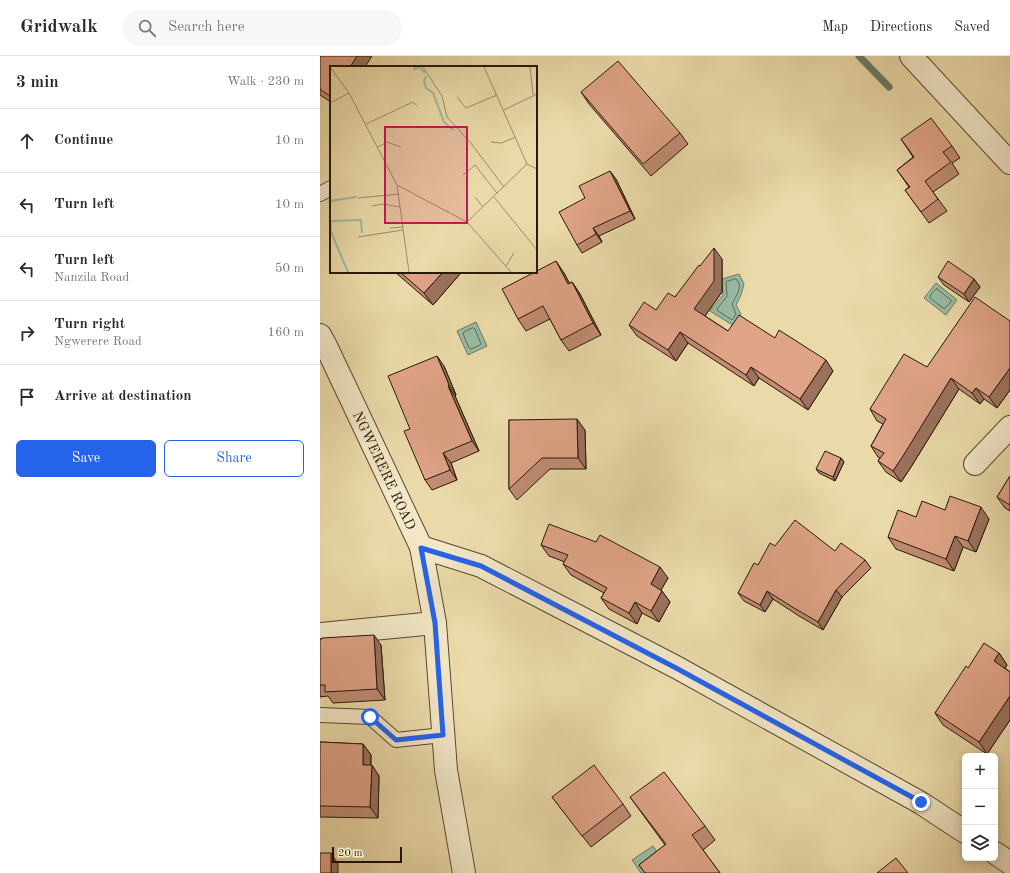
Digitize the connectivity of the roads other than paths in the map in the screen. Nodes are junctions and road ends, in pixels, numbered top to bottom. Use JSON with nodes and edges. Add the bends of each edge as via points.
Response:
{"nodes":[{"id":1,"x":911,"y":56,"type":"edge"},
{"id":2,"x":1010,"y":163,"type":"edge"},
{"id":3,"x":330,"y":189,"type":"edge"},
{"id":4,"x":320,"y":194,"type":"edge"},
{"id":5,"x":322,"y":343,"type":"edge"},
{"id":6,"x":1010,"y":427,"type":"edge"},
{"id":7,"x":975,"y":464,"type":"dead end"},
{"id":8,"x":421,"y":548,"type":"junction"},
{"id":9,"x":435,"y":623,"type":"junction"},
{"id":10,"x":320,"y":634,"type":"edge"},
{"id":11,"x":320,"y":714,"type":"edge"},
{"id":12,"x":443,"y":735,"type":"junction"},
{"id":13,"x":962,"y":830,"type":"edge"},
{"id":14,"x":998,"y":855,"type":"edge"},
{"id":15,"x":1010,"y":863,"type":"edge"},
{"id":16,"x":464,"y":873,"type":"edge"}],
"edges":[{"from":1,"to":2,"type":"street"},
{"from":3,"to":4,"type":"lane"},
{"from":5,"to":8,"type":"street","name":"NGWERERE ROAD"},
{"from":6,"to":7,"type":"street"},
{"from":8,"to":9,"type":"street","name":"NGWERERE ROAD"},
{"from":8,"to":13,"type":"street","via":[[481,566],[559,606],[921,802]]},
{"from":9,"to":10,"type":"street"},
{"from":9,"to":12,"type":"street","name":"NGWERERE ROAD"},
{"from":11,"to":12,"type":"lane","via":[[370,717],[396,740]]},
{"from":12,"to":16,"type":"street","name":"NGWERERE ROAD","via":[[446,770]]},
{"from":14,"to":15,"type":"street"}]}
